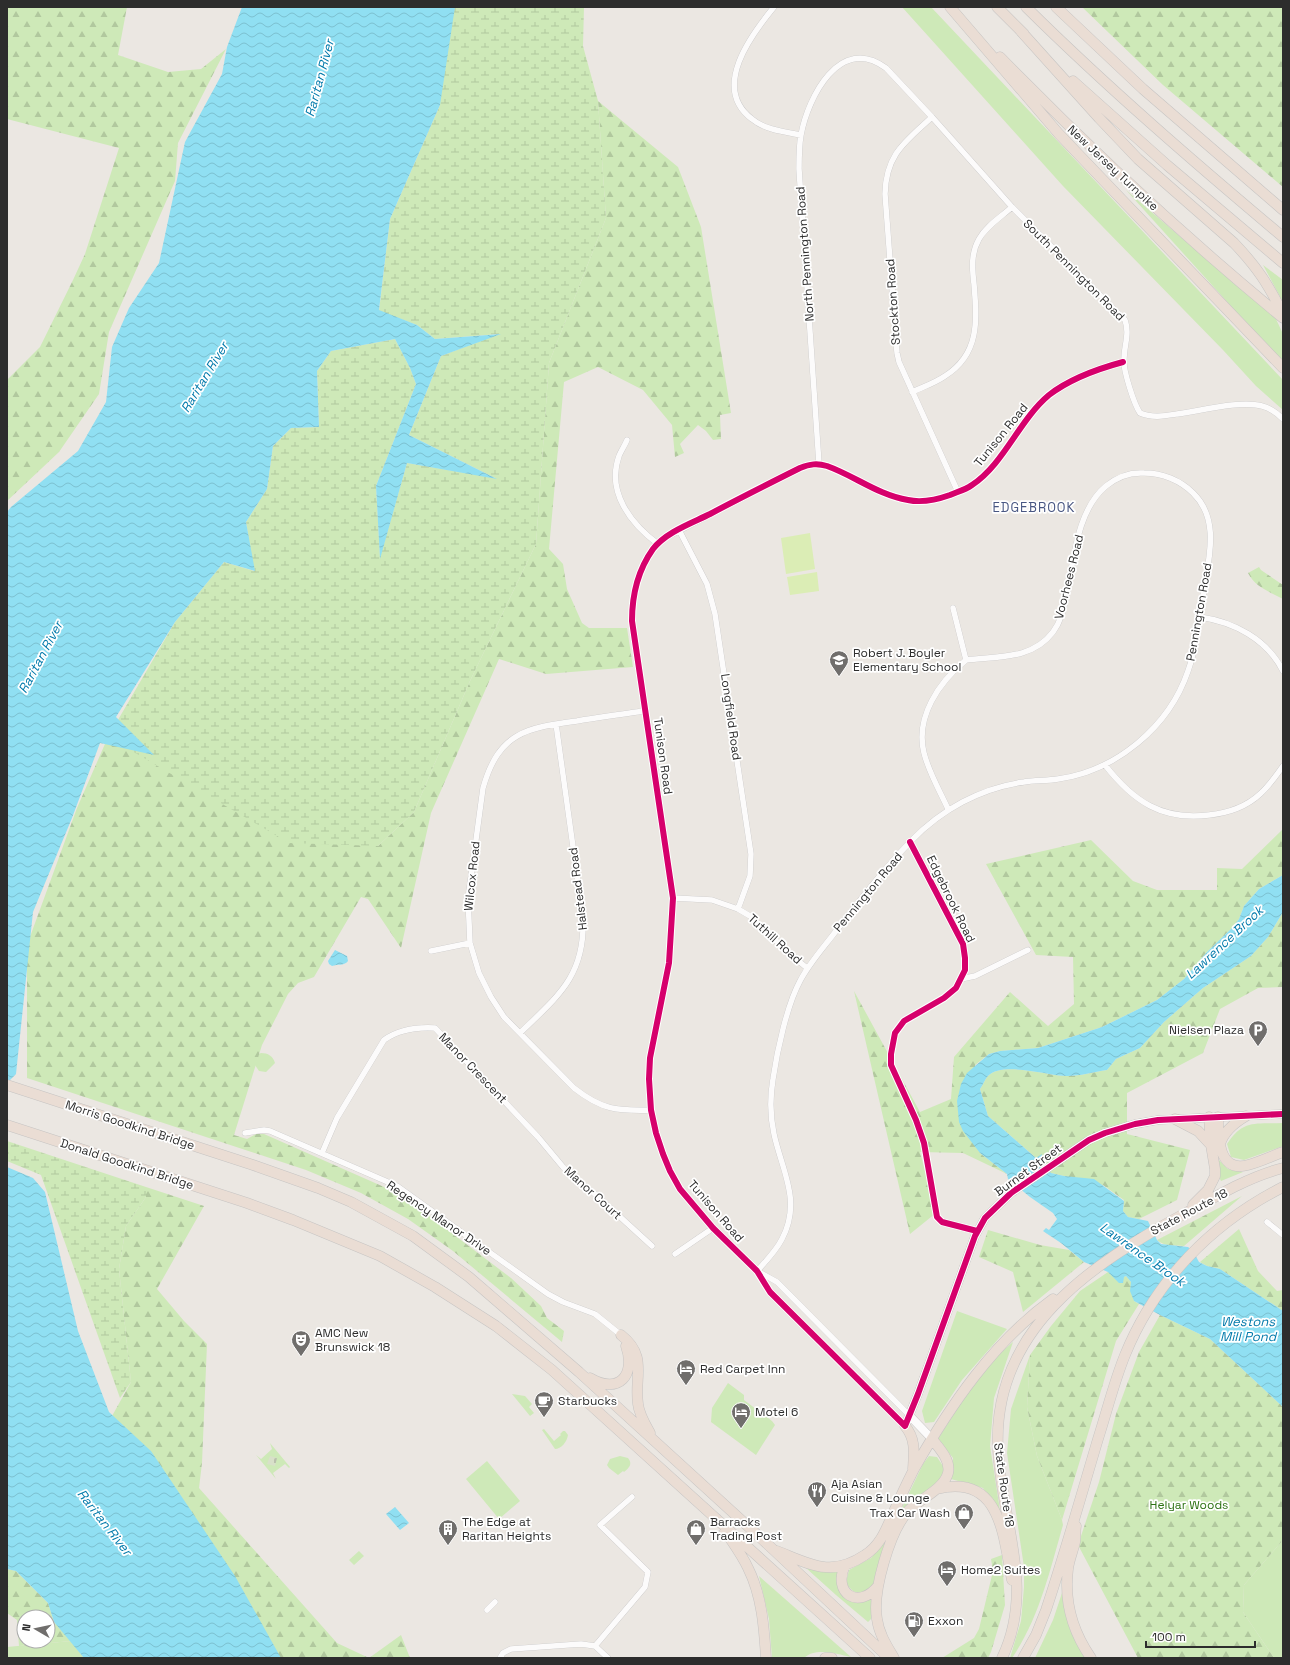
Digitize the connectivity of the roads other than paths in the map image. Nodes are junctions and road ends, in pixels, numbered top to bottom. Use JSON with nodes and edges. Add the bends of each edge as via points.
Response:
{"nodes":[{"id":1,"x":774,"y":7,"type":"edge"},
{"id":2,"x":950,"y":7,"type":"edge"},
{"id":3,"x":954,"y":7,"type":"edge"},
{"id":4,"x":997,"y":7,"type":"edge"},
{"id":5,"x":1026,"y":7,"type":"edge"},
{"id":6,"x":1056,"y":7,"type":"edge"},
{"id":7,"x":1020,"y":29,"type":"junction"},
{"id":8,"x":848,"y":60,"type":"joint"},
{"id":9,"x":932,"y":117,"type":"junction"},
{"id":10,"x":801,"y":135,"type":"junction"},
{"id":11,"x":1012,"y":207,"type":"junction"},
{"id":12,"x":1283,"y":210,"type":"edge"},
{"id":13,"x":1283,"y":237,"type":"edge"},
{"id":14,"x":1283,"y":263,"type":"edge"},
{"id":15,"x":1283,"y":314,"type":"edge"},
{"id":16,"x":1283,"y":318,"type":"edge"},
{"id":17,"x":1124,"y":362,"type":"junction"},
{"id":18,"x":1283,"y":368,"type":"edge"},
{"id":19,"x":912,"y":392,"type":"junction"},
{"id":20,"x":1283,"y":419,"type":"edge"},
{"id":21,"x":627,"y":440,"type":"dead end"},
{"id":22,"x":819,"y":464,"type":"junction"},
{"id":23,"x":1156,"y":474,"type":"joint"},
{"id":24,"x":958,"y":492,"type":"junction"},
{"id":25,"x":678,"y":530,"type":"junction"},
{"id":26,"x":658,"y":544,"type":"junction"},
{"id":27,"x":953,"y":608,"type":"dead end"},
{"id":28,"x":1200,"y":617,"type":"junction"},
{"id":29,"x":966,"y":660,"type":"junction"},
{"id":30,"x":1283,"y":671,"type":"edge"},
{"id":31,"x":645,"y":711,"type":"junction"},
{"id":32,"x":556,"y":724,"type":"junction"},
{"id":33,"x":1105,"y":765,"type":"junction"},
{"id":34,"x":1283,"y":766,"type":"edge"},
{"id":35,"x":948,"y":809,"type":"junction"},
{"id":36,"x":910,"y":842,"type":"junction"},
{"id":37,"x":672,"y":898,"type":"junction"},
{"id":38,"x":738,"y":909,"type":"junction"},
{"id":39,"x":470,"y":943,"type":"junction"},
{"id":40,"x":1028,"y":950,"type":"dead end"},
{"id":41,"x":431,"y":951,"type":"dead end"},
{"id":42,"x":807,"y":968,"type":"junction"},
{"id":43,"x":962,"y":979,"type":"junction"},
{"id":44,"x":520,"y":1033,"type":"junction"},
{"id":45,"x":7,"y":1085,"type":"edge"},
{"id":46,"x":651,"y":1110,"type":"junction"},
{"id":47,"x":1283,"y":1114,"type":"edge"},
{"id":48,"x":1246,"y":1116,"type":"junction"},
{"id":49,"x":1214,"y":1117,"type":"junction"},
{"id":50,"x":1175,"y":1119,"type":"junction"},
{"id":51,"x":7,"y":1125,"type":"edge"},
{"id":52,"x":245,"y":1133,"type":"dead end"},
{"id":53,"x":538,"y":1137,"type":"joint"},
{"id":54,"x":1215,"y":1145,"type":"junction"},
{"id":55,"x":1283,"y":1152,"type":"edge"},
{"id":56,"x":322,"y":1153,"type":"junction"},
{"id":57,"x":1283,"y":1165,"type":"edge"},
{"id":58,"x":1283,"y":1168,"type":"edge"},
{"id":59,"x":1270,"y":1172,"type":"junction"},
{"id":60,"x":1283,"y":1187,"type":"edge"},
{"id":61,"x":1188,"y":1212,"type":"junction"},
{"id":62,"x":1267,"y":1222,"type":"dead end"},
{"id":63,"x":713,"y":1228,"type":"junction"},
{"id":64,"x":977,"y":1231,"type":"junction"},
{"id":65,"x":1283,"y":1235,"type":"edge"},
{"id":66,"x":652,"y":1246,"type":"dead end"},
{"id":67,"x":675,"y":1254,"type":"dead end"},
{"id":68,"x":756,"y":1271,"type":"junction"},
{"id":69,"x":1076,"y":1283,"type":"junction"},
{"id":70,"x":621,"y":1335,"type":"junction"},
{"id":71,"x":849,"y":1355,"type":"junction"},
{"id":72,"x":841,"y":1363,"type":"junction"},
{"id":73,"x":579,"y":1372,"type":"junction"},
{"id":74,"x":909,"y":1416,"type":"junction"},
{"id":75,"x":905,"y":1426,"type":"junction"},
{"id":76,"x":652,"y":1438,"type":"junction"},
{"id":77,"x":932,"y":1439,"type":"junction"},
{"id":78,"x":913,"y":1471,"type":"junction"},
{"id":79,"x":937,"y":1489,"type":"junction"},
{"id":80,"x":632,"y":1497,"type":"dead end"},
{"id":81,"x":1076,"y":1512,"type":"junction"},
{"id":82,"x":718,"y":1521,"type":"junction"},
{"id":83,"x":772,"y":1548,"type":"junction"},
{"id":84,"x":845,"y":1565,"type":"junction"},
{"id":85,"x":878,"y":1586,"type":"junction"},
{"id":86,"x":495,"y":1602,"type":"dead end"},
{"id":87,"x":1016,"y":1604,"type":"junction"},
{"id":88,"x":487,"y":1610,"type":"dead end"},
{"id":89,"x":596,"y":1646,"type":"junction"},
{"id":90,"x":500,"y":1658,"type":"edge"},
{"id":91,"x":608,"y":1658,"type":"edge"},
{"id":92,"x":766,"y":1658,"type":"edge"},
{"id":93,"x":825,"y":1658,"type":"edge"},
{"id":94,"x":832,"y":1658,"type":"edge"},
{"id":95,"x":870,"y":1658,"type":"edge"},
{"id":96,"x":889,"y":1658,"type":"edge"},
{"id":97,"x":894,"y":1658,"type":"edge"},
{"id":98,"x":1002,"y":1658,"type":"edge"},
{"id":99,"x":1023,"y":1658,"type":"edge"},
{"id":100,"x":1091,"y":1658,"type":"edge"}],
"edges":[{"from":1,"to":10,"type":"street","via":[[753,34],[739,61],[734,76],[734,88],[744,111],[752,119],[776,130]]},
{"from":2,"to":18,"type":"highway","via":[[1059,134]]},
{"from":3,"to":16,"type":"highway","name":"New Jersey Turnpike","via":[[1094,151],[1190,240]]},
{"from":4,"to":7,"type":"highway"},
{"from":5,"to":13,"type":"highway","via":[[1174,144]]},
{"from":6,"to":12,"type":"highway","via":[[1171,114]]},
{"from":7,"to":14,"type":"highway","via":[[1115,120]]},
{"from":7,"to":15,"type":"highway","via":[[1120,141],[1234,243],[1260,272]]},
{"from":8,"to":9,"type":"street","name":"South Pennington Road","via":[[859,58],[878,62]]},
{"from":8,"to":10,"type":"street","name":"North Pennington Road","via":[[830,72],[807,113]]},
{"from":9,"to":11,"type":"street","name":"South Pennington Road"},
{"from":9,"to":19,"type":"street","name":"Stockton Road","via":[[901,146],[893,158],[885,181],[897,353]]},
{"from":10,"to":22,"type":"street","name":"North Pennington Road","via":[[799,169]]},
{"from":11,"to":17,"type":"street","name":"South Pennington Road","via":[[1125,320],[1128,338]]},
{"from":11,"to":19,"type":"street","via":[[985,230],[975,250],[972,269],[976,326],[968,351],[944,377]]},
{"from":17,"to":20,"type":"street","name":"South Pennington Road","via":[[1137,409],[1146,416],[1164,416],[1252,404],[1273,410]]},
{"from":17,"to":24,"type":"street","name":"Tunison Road","via":[[1083,375],[1049,396],[1033,411],[985,474]]},
{"from":19,"to":24,"type":"street","name":"Stockton Road"},
{"from":21,"to":26,"type":"street","via":[[619,457],[617,469],[621,504]]},
{"from":22,"to":24,"type":"street","name":"Tunison Road","via":[[833,468],[882,493],[908,500],[932,500]]},
{"from":22,"to":25,"type":"street","name":"Tunison Road","via":[[800,468]]},
{"from":23,"to":28,"type":"street","name":"Pennington Road","via":[[1170,477],[1193,493],[1208,516],[1211,545]]},
{"from":23,"to":29,"type":"street","name":"Voorhees Road","via":[[1135,472],[1125,475],[1106,486],[1093,501],[1082,523],[1062,615],[1054,631],[1045,640],[1022,654]]},
{"from":25,"to":26,"type":"street","name":"Tunison Road"},
{"from":25,"to":38,"type":"street","name":"Longfield Road","via":[[707,584],[715,614],[751,854],[750,876]]},
{"from":26,"to":31,"type":"street","name":"Tunison Road","via":[[638,578],[632,610]]},
{"from":27,"to":29,"type":"street"},
{"from":28,"to":30,"type":"street","via":[[1233,625],[1247,633],[1271,652]]},
{"from":28,"to":33,"type":"street","name":"Pennington Road","via":[[1188,670],[1172,704],[1161,719],[1129,751]]},
{"from":29,"to":35,"type":"street","via":[[936,692],[922,728],[926,759]]},
{"from":31,"to":32,"type":"street","name":"Wilcox Road"},
{"from":31,"to":37,"type":"street","name":"Tunison Road"},
{"from":32,"to":39,"type":"street","name":"Wilcox Road","via":[[522,732],[497,755],[488,770],[483,788],[468,899]]},
{"from":32,"to":44,"type":"street","name":"Halstead Road","via":[[584,934],[581,950],[569,981]]},
{"from":33,"to":34,"type":"street","via":[[1123,786],[1146,804],[1172,815],[1198,816],[1231,811],[1247,804],[1271,783]]},
{"from":33,"to":35,"type":"street","name":"Pennington Road","via":[[1059,779],[992,789]]},
{"from":35,"to":36,"type":"street","name":"Pennington Road"},
{"from":36,"to":42,"type":"street","name":"Pennington Road"},
{"from":36,"to":43,"type":"street","name":"Edgebrook Road","via":[[964,944],[965,970]]},
{"from":37,"to":38,"type":"street","name":"Tuthill Road","via":[[712,900]]},
{"from":37,"to":46,"type":"street","name":"Tunison Road","via":[[670,963],[650,1058]]},
{"from":38,"to":42,"type":"street","name":"Tuthill Road","via":[[750,916]]},
{"from":39,"to":41,"type":"street"},
{"from":39,"to":44,"type":"street","name":"Wilcox Road","via":[[479,973],[491,997],[504,1017]]},
{"from":40,"to":43,"type":"street","via":[[975,976]]},
{"from":42,"to":68,"type":"street","name":"Pennington Road","via":[[787,1016],[772,1080],[771,1118],[789,1185],[791,1212],[781,1242]]},
{"from":43,"to":64,"type":"street","via":[[944,998],[904,1021],[895,1033],[891,1065],[924,1143],[938,1217],[942,1222]]},
{"from":44,"to":46,"type":"street","name":"Wilcox Road","via":[[574,1088],[595,1102],[614,1109]]},
{"from":45,"to":73,"type":"highway","name":"Morris Goodkind Bridge","via":[[253,1165],[351,1202],[413,1236],[469,1277]]},
{"from":46,"to":63,"type":"street","name":"Tunison Road","via":[[656,1133],[670,1171],[680,1189]]},
{"from":47,"to":48,"type":"street","name":"Burnet Street"},
{"from":48,"to":49,"type":"street","name":"Burnet Street"},
{"from":48,"to":54,"type":"highway","via":[[1227,1130]]},
{"from":49,"to":50,"type":"street","name":"Burnet Street"},
{"from":49,"to":54,"type":"highway"},
{"from":50,"to":54,"type":"highway","via":[[1198,1131]]},
{"from":50,"to":64,"type":"street","name":"Burnet Street","via":[[1135,1124],[1089,1140],[1017,1189],[990,1212]]},
{"from":51,"to":82,"type":"highway","name":"Donald Goodkind Bridge","via":[[247,1203],[380,1256],[496,1326],[552,1370]]},
{"from":52,"to":56,"type":"street","name":"Regency Manor Drive","via":[[270,1131]]},
{"from":53,"to":56,"type":"street","name":"Manor Crescent","via":[[435,1028],[426,1027],[401,1032],[384,1040],[337,1118]]},
{"from":53,"to":66,"type":"street","name":"Manor Court","via":[[573,1177]]},
{"from":54,"to":55,"type":"highway","via":[[1231,1164],[1240,1166]]},
{"from":54,"to":61,"type":"highway","via":[[1214,1180]]},
{"from":56,"to":70,"type":"street","name":"Regency Manor Drive","via":[[397,1186],[548,1294],[595,1314]]},
{"from":57,"to":59,"type":"highway"},
{"from":58,"to":59,"type":"highway","name":"State Route 18"},
{"from":59,"to":61,"type":"highway","name":"State Route 18"},
{"from":60,"to":81,"type":"highway","name":"State Route 18","via":[[1251,1204],[1209,1236],[1169,1278],[1147,1310],[1130,1342],[1116,1381]]},
{"from":61,"to":69,"type":"highway","name":"State Route 18","via":[[1116,1253]]},
{"from":62,"to":65,"type":"street"},
{"from":63,"to":67,"type":"street"},
{"from":63,"to":68,"type":"street","name":"Tunison Road"},
{"from":64,"to":74,"type":"street","name":"Burnet Street"},
{"from":68,"to":71,"type":"street","name":"Tunison Road","via":[[777,1282]]},
{"from":68,"to":72,"type":"street","name":"Tunison Road","via":[[770,1292]]},
{"from":69,"to":77,"type":"highway","via":[[1034,1312],[1002,1344],[964,1390]]},
{"from":69,"to":87,"type":"highway","name":"State Route 18","via":[[1045,1314],[1027,1339],[1012,1367],[1001,1404],[998,1449],[1016,1560]]},
{"from":70,"to":73,"type":"highway","via":[[630,1364],[622,1381],[618,1384],[606,1384]]},
{"from":70,"to":76,"type":"highway","via":[[632,1346],[637,1357],[638,1405]]},
{"from":71,"to":72,"type":"street"},
{"from":71,"to":74,"type":"street","name":"Tunison Road"},
{"from":72,"to":75,"type":"street","name":"Tunison Road"},
{"from":73,"to":76,"type":"highway"},
{"from":74,"to":75,"type":"street","name":"Burnet Street"},
{"from":74,"to":77,"type":"street","name":"Tunison Road"},
{"from":75,"to":78,"type":"highway","via":[[913,1442]]},
{"from":76,"to":83,"type":"highway"},
{"from":77,"to":78,"type":"highway"},
{"from":77,"to":79,"type":"highway","via":[[944,1455],[948,1466],[946,1479]]},
{"from":78,"to":84,"type":"highway","via":[[878,1544],[865,1556]]},
{"from":79,"to":85,"type":"highway","via":[[913,1506],[899,1524]]},
{"from":79,"to":87,"type":"highway","via":[[966,1486],[980,1493],[992,1505],[1001,1529]]},
{"from":80,"to":89,"type":"street","via":[[600,1525],[648,1572],[645,1588]]},
{"from":81,"to":99,"type":"highway","name":"State Route 18","via":[[1046,1610]]},
{"from":81,"to":100,"type":"highway","via":[[1075,1541],[1068,1568],[1068,1595],[1070,1614],[1076,1631]]},
{"from":82,"to":92,"type":"highway","via":[[744,1560],[756,1587],[763,1617]]},
{"from":82,"to":95,"type":"highway"},
{"from":83,"to":84,"type":"highway","via":[[816,1567]]},
{"from":83,"to":96,"type":"highway"},
{"from":84,"to":85,"type":"highway","via":[[840,1582],[851,1596],[866,1596]]},
{"from":85,"to":97,"type":"highway","via":[[878,1626]]},
{"from":86,"to":88,"type":"street"},
{"from":87,"to":98,"type":"highway","name":"State Route 18","via":[[1010,1639]]},
{"from":89,"to":90,"type":"street","via":[[581,1644],[511,1649]]},
{"from":89,"to":91,"type":"street"},
{"from":93,"to":94,"type":"highway"}]}
